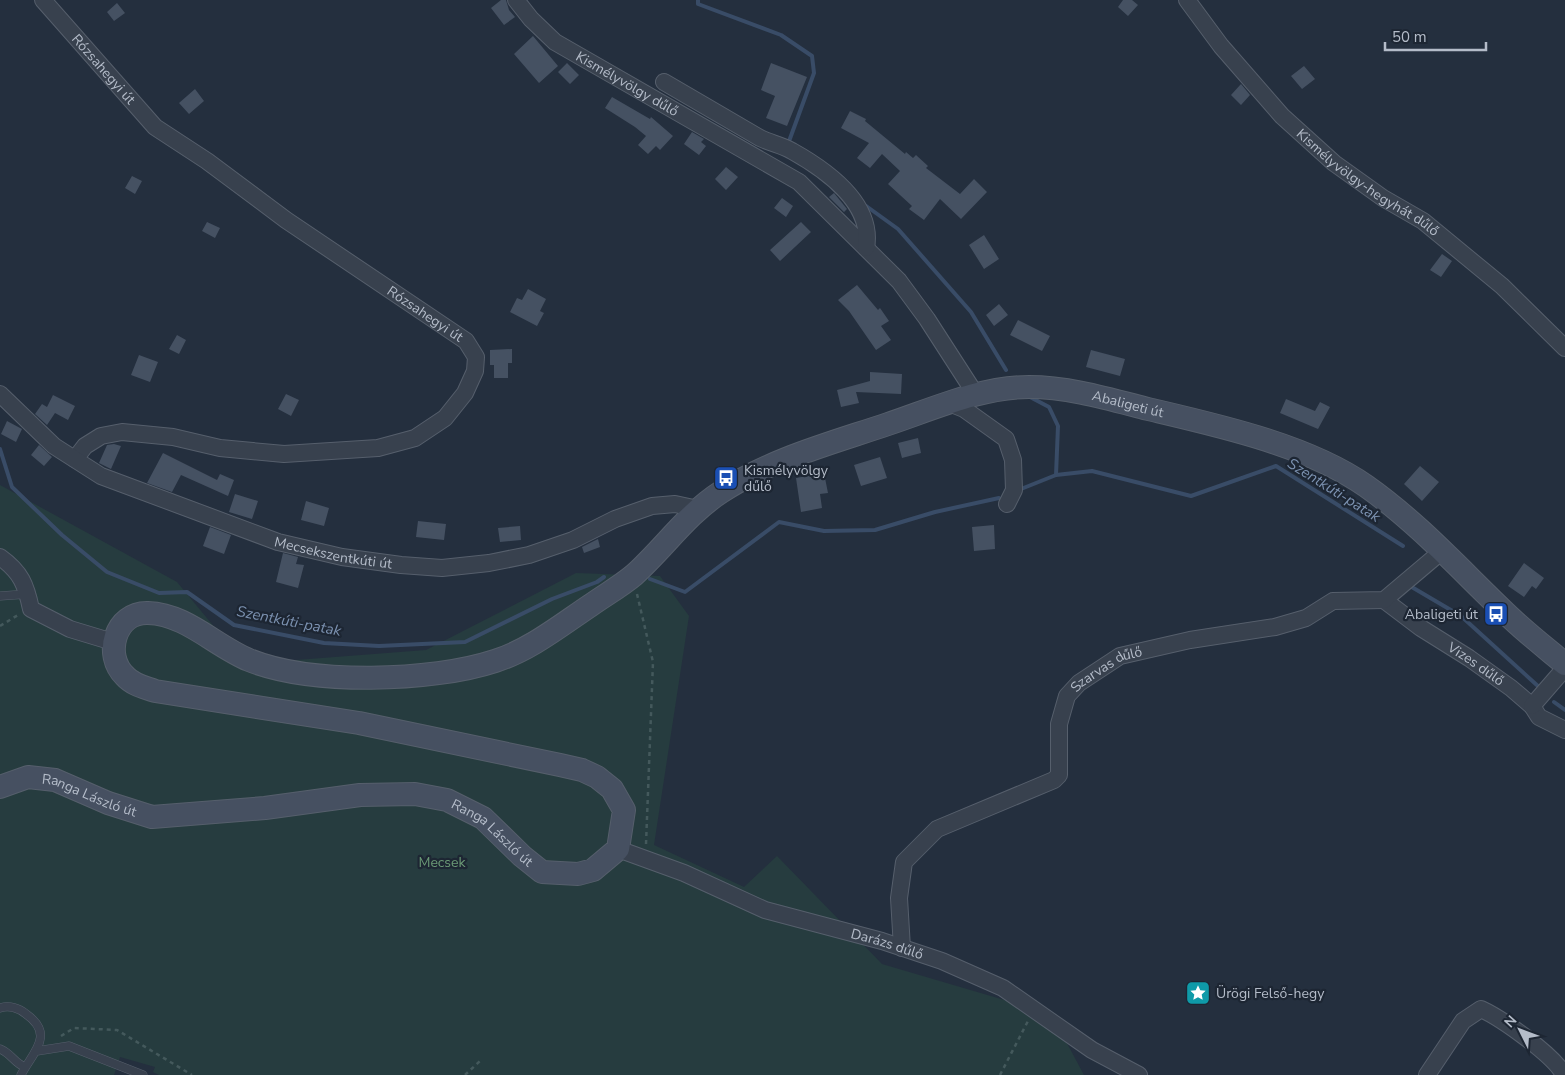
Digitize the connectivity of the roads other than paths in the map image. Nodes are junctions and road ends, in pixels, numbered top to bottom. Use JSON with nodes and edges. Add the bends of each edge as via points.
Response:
{"nodes":[{"id":1,"x":43,"y":0,"type":"edge"},
{"id":2,"x":516,"y":0,"type":"edge"},
{"id":3,"x":1187,"y":0,"type":"edge"},
{"id":4,"x":664,"y":82,"type":"dead end"},
{"id":5,"x":866,"y":248,"type":"junction"},
{"id":6,"x":1565,"y":348,"type":"edge"},
{"id":7,"x":0,"y":394,"type":"edge"},
{"id":8,"x":976,"y":395,"type":"junction"},
{"id":9,"x":950,"y":404,"type":"junction"},
{"id":10,"x":75,"y":459,"type":"junction"},
{"id":11,"x":1007,"y":504,"type":"dead end"},
{"id":12,"x":698,"y":509,"type":"junction"},
{"id":13,"x":1442,"y":551,"type":"junction"},
{"id":14,"x":0,"y":557,"type":"edge"},
{"id":15,"x":0,"y":596,"type":"edge"},
{"id":16,"x":1384,"y":600,"type":"junction"},
{"id":17,"x":29,"y":602,"type":"junction"},
{"id":18,"x":113,"y":642,"type":"junction"},
{"id":19,"x":1565,"y":664,"type":"edge"},
{"id":20,"x":1565,"y":668,"type":"edge"},
{"id":21,"x":1532,"y":706,"type":"junction"},
{"id":22,"x":1565,"y":730,"type":"edge"},
{"id":23,"x":0,"y":787,"type":"edge"},
{"id":24,"x":618,"y":850,"type":"junction"},
{"id":25,"x":902,"y":948,"type":"junction"},
{"id":26,"x":0,"y":1008,"type":"edge"},
{"id":27,"x":0,"y":1049,"type":"edge"},
{"id":28,"x":37,"y":1051,"type":"junction"},
{"id":29,"x":25,"y":1067,"type":"junction"},
{"id":30,"x":21,"y":1075,"type":"edge"},
{"id":31,"x":143,"y":1075,"type":"edge"},
{"id":32,"x":1140,"y":1075,"type":"edge"},
{"id":33,"x":1427,"y":1075,"type":"edge"},
{"id":34,"x":1564,"y":1075,"type":"edge"}],
"edges":[{"from":1,"to":10,"type":"street","name":"Rózsahegyi út","via":[[155,127],[466,341],[476,358],[475,371],[465,393],[445,418],[415,438],[378,448],[284,454],[220,448],[172,436],[122,432],[101,436],[85,446]]},
{"from":2,"to":5,"type":"street","name":"Kismélyvölgy dűlő","via":[[554,42],[799,182]]},
{"from":3,"to":6,"type":"street","name":"Kismélyvölgy-hegyhát dűlő","via":[[1221,46],[1282,116],[1334,163],[1383,198],[1423,221],[1502,286]]},
{"from":4,"to":5,"type":"street","name":"Kismélyvölgy dűlő","via":[[767,141],[791,150],[836,183],[854,200],[867,225]]},
{"from":5,"to":8,"type":"street","name":"Kismélyvölgy dűlő","via":[[899,281]]},
{"from":7,"to":10,"type":"street","name":"Mecsekszentkúti út","via":[[54,446]]},
{"from":8,"to":9,"type":"main road","name":"Abaligeti út"},
{"from":8,"to":13,"type":"main road","name":"Abaligeti út","via":[[1030,387],[1086,394],[1279,444],[1362,483]]},
{"from":9,"to":11,"type":"street","via":[[964,409],[1006,438],[1013,460],[1014,490]]},
{"from":9,"to":12,"type":"main road","name":"Abaligeti út","via":[[752,474],[718,493]]},
{"from":10,"to":12,"type":"street","name":"Mecsekszentkúti út","via":[[101,476],[278,542],[342,557],[401,565],[442,568],[489,563],[529,555],[573,540],[615,519],[652,506],[675,504]]},
{"from":12,"to":18,"type":"main road","name":"Abaligeti út","via":[[633,575],[551,632],[498,660],[449,672],[410,678],[312,674],[262,665],[243,658],[181,620],[152,613],[141,613],[126,622]]},
{"from":13,"to":16,"type":"street"},
{"from":13,"to":19,"type":"main road","name":"Abaligeti út","via":[[1515,622]]},
{"from":14,"to":17,"type":"street","via":[[14,567]]},
{"from":15,"to":17,"type":"lane"},
{"from":16,"to":21,"type":"street","name":"Vizes dűlő"},
{"from":16,"to":25,"type":"street","name":"Szarvas dűlő","via":[[1333,601],[1306,618],[1275,627],[1190,640],[1120,656],[1078,682],[1067,696],[1059,724],[1059,775],[1054,780],[937,829],[904,862],[899,898]]},
{"from":17,"to":18,"type":"street","via":[[70,629]]},
{"from":18,"to":24,"type":"main road","via":[[112,651],[121,673],[135,684],[155,691],[359,723],[582,770],[612,789],[624,810]]},
{"from":20,"to":21,"type":"street"},
{"from":21,"to":22,"type":"street","name":"Vizes dűlő","via":[[1539,717]]},
{"from":23,"to":24,"type":"main road","name":"Ranga László út","via":[[28,777],[54,780],[152,817],[265,808],[360,795],[416,794],[446,800],[483,818],[542,872],[578,874],[593,870]]},
{"from":24,"to":25,"type":"street","name":"Darázs dűlő","via":[[646,858],[765,910]]},
{"from":25,"to":32,"type":"street","name":"Darázs dűlő","via":[[942,961],[1003,988],[1092,1050]]},
{"from":26,"to":28,"type":"lane","via":[[20,1009],[33,1019],[41,1037]]},
{"from":27,"to":29,"type":"lane"},
{"from":28,"to":29,"type":"lane"},
{"from":28,"to":31,"type":"lane","via":[[69,1046]]},
{"from":29,"to":30,"type":"lane"},
{"from":33,"to":34,"type":"street","via":[[1463,1021],[1480,1009],[1493,1014],[1549,1056]]}]}
